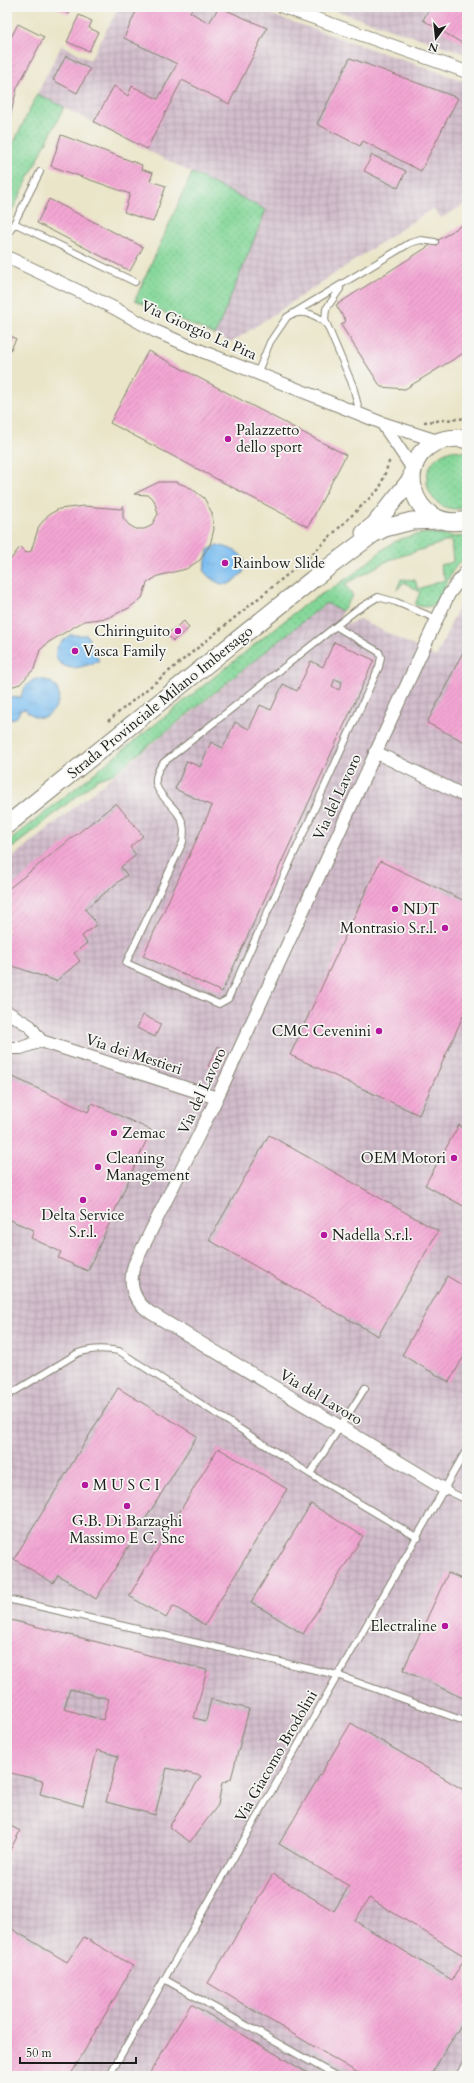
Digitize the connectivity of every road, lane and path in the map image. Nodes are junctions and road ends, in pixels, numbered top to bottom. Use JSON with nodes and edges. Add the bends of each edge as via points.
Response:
{"nodes":[{"id":1,"x":283,"y":7,"type":"edge"},
{"id":2,"x":467,"y":72,"type":"edge"},
{"id":3,"x":40,"y":172,"type":"dead end"},
{"id":4,"x":14,"y":223,"type":"junction"},
{"id":5,"x":7,"y":237,"type":"edge"},
{"id":6,"x":435,"y":242,"type":"dead end"},
{"id":7,"x":7,"y":257,"type":"edge"},
{"id":8,"x":135,"y":282,"type":"dead end"},
{"id":9,"x":344,"y":284,"type":"junction"},
{"id":10,"x":288,"y":317,"type":"junction"},
{"id":11,"x":328,"y":327,"type":"junction"},
{"id":12,"x":257,"y":374,"type":"junction"},
{"id":13,"x":360,"y":414,"type":"junction"},
{"id":14,"x":467,"y":418,"type":"edge"},
{"id":15,"x":382,"y":423,"type":"junction"},
{"id":16,"x":409,"y":432,"type":"junction"},
{"id":17,"x":466,"y":439,"type":"edge"},
{"id":18,"x":437,"y":441,"type":"junction"},
{"id":19,"x":398,"y":446,"type":"junction"},
{"id":20,"x":412,"y":474,"type":"junction"},
{"id":21,"x":441,"y":520,"type":"junction"},
{"id":22,"x":467,"y":521,"type":"edge"},
{"id":23,"x":467,"y":570,"type":"edge"},
{"id":24,"x":313,"y":579,"type":"junction"},
{"id":25,"x":436,"y":619,"type":"junction"},
{"id":26,"x":337,"y":627,"type":"junction"},
{"id":27,"x":106,"y":723,"type":"dead end"},
{"id":28,"x":375,"y":752,"type":"junction"},
{"id":29,"x":467,"y":797,"type":"edge"},
{"id":30,"x":7,"y":825,"type":"edge"},
{"id":31,"x":7,"y":1012,"type":"edge"},
{"id":32,"x":41,"y":1041,"type":"junction"},
{"id":33,"x":7,"y":1048,"type":"edge"},
{"id":34,"x":217,"y":1098,"type":"junction"},
{"id":35,"x":365,"y":1388,"type":"dead end"},
{"id":36,"x":7,"y":1396,"type":"edge"},
{"id":37,"x":340,"y":1427,"type":"junction"},
{"id":38,"x":467,"y":1449,"type":"edge"},
{"id":39,"x":310,"y":1474,"type":"junction"},
{"id":40,"x":444,"y":1489,"type":"junction"},
{"id":41,"x":467,"y":1500,"type":"edge"},
{"id":42,"x":418,"y":1538,"type":"junction"},
{"id":43,"x":7,"y":1599,"type":"edge"},
{"id":44,"x":337,"y":1675,"type":"junction"},
{"id":45,"x":467,"y":1722,"type":"edge"},
{"id":46,"x":164,"y":1979,"type":"junction"},
{"id":47,"x":467,"y":2061,"type":"edge"},
{"id":48,"x":109,"y":2076,"type":"edge"},
{"id":49,"x":336,"y":2076,"type":"edge"},
{"id":50,"x":459,"y":2076,"type":"edge"}],
"edges":[{"from":1,"to":2,"type":"street"},
{"from":3,"to":4,"type":"lane"},
{"from":4,"to":5,"type":"lane"},
{"from":4,"to":8,"type":"lane"},
{"from":6,"to":9,"type":"lane","via":[[420,240],[410,243]]},
{"from":7,"to":12,"type":"street","name":"Via Giorgio La Pira","via":[[163,335]]},
{"from":9,"to":10,"type":"lane"},
{"from":9,"to":11,"type":"lane","via":[[335,293],[326,309]]},
{"from":10,"to":11,"type":"lane","via":[[300,312],[305,313],[321,320]]},
{"from":10,"to":12,"type":"lane","via":[[270,342]]},
{"from":11,"to":13,"type":"lane","via":[[353,386]]},
{"from":12,"to":13,"type":"street","name":"Via Giorgio La Pira"},
{"from":13,"to":15,"type":"street","name":"Via Giorgio La Pira"},
{"from":14,"to":16,"type":"path","via":[[416,422]]},
{"from":15,"to":16,"type":"street","name":"Via Giorgio La Pira"},
{"from":15,"to":19,"type":"street"},
{"from":16,"to":18,"type":"street","name":"Via Giorgio La Pira"},
{"from":17,"to":18,"type":"main road","via":[[451,438]]},
{"from":18,"to":20,"type":"main road","name":"Strada Provinciale Milano Imbersago","via":[[426,448],[418,458]]},
{"from":19,"to":20,"type":"street"},
{"from":19,"to":27,"type":"path","via":[[392,452],[380,488],[309,557]]},
{"from":20,"to":21,"type":"main road","via":[[413,491],[419,504],[429,514]]},
{"from":20,"to":24,"type":"main road","name":"Strada Provinciale Milano Imbersago","via":[[375,524]]},
{"from":21,"to":22,"type":"main road","name":"Strada Provinciale Milano Imbersago"},
{"from":21,"to":24,"type":"main road","name":"Strada Provinciale Milano Imbersago","via":[[412,521],[385,528],[373,534]]},
{"from":23,"to":25,"type":"street","name":"Via del Lavoro","via":[[449,594]]},
{"from":24,"to":30,"type":"main road","name":"Strada Provinciale Milano Imbersago"},
{"from":25,"to":26,"type":"lane","via":[[378,597]]},
{"from":25,"to":28,"type":"street","name":"Via del Lavoro"},
{"from":26,"to":26,"type":"lane","via":[[160,767],[157,787],[162,797],[181,818],[184,828],[183,842],[126,963],[219,1004],[228,999],[379,667],[379,652]]},
{"from":28,"to":29,"type":"street"},
{"from":28,"to":34,"type":"street","name":"Via del Lavoro"},
{"from":31,"to":32,"type":"street","via":[[30,1026]]},
{"from":32,"to":33,"type":"street","via":[[21,1048]]},
{"from":32,"to":34,"type":"street","name":"Via dei Mestieri"},
{"from":34,"to":37,"type":"street","name":"Via del Lavoro","via":[[134,1265],[130,1283],[133,1293],[151,1313]]},
{"from":35,"to":37,"type":"lane"},
{"from":36,"to":39,"type":"lane","via":[[78,1353],[104,1348],[119,1351]]},
{"from":37,"to":39,"type":"lane"},
{"from":37,"to":40,"type":"street","name":"Via del Lavoro"},
{"from":38,"to":40,"type":"lane","name":"Via Giacomo Brodolini"},
{"from":39,"to":42,"type":"lane"},
{"from":40,"to":41,"type":"lane"},
{"from":40,"to":42,"type":"lane","name":"Via Giacomo Brodolini"},
{"from":42,"to":44,"type":"lane","name":"Via Giacomo Brodolini"},
{"from":43,"to":44,"type":"lane"},
{"from":44,"to":45,"type":"lane"},
{"from":44,"to":46,"type":"lane","name":"Via Giacomo Brodolini"},
{"from":46,"to":48,"type":"lane","name":"Via Giacomo Brodolini"},
{"from":46,"to":49,"type":"lane"},
{"from":47,"to":50,"type":"lane"}]}
